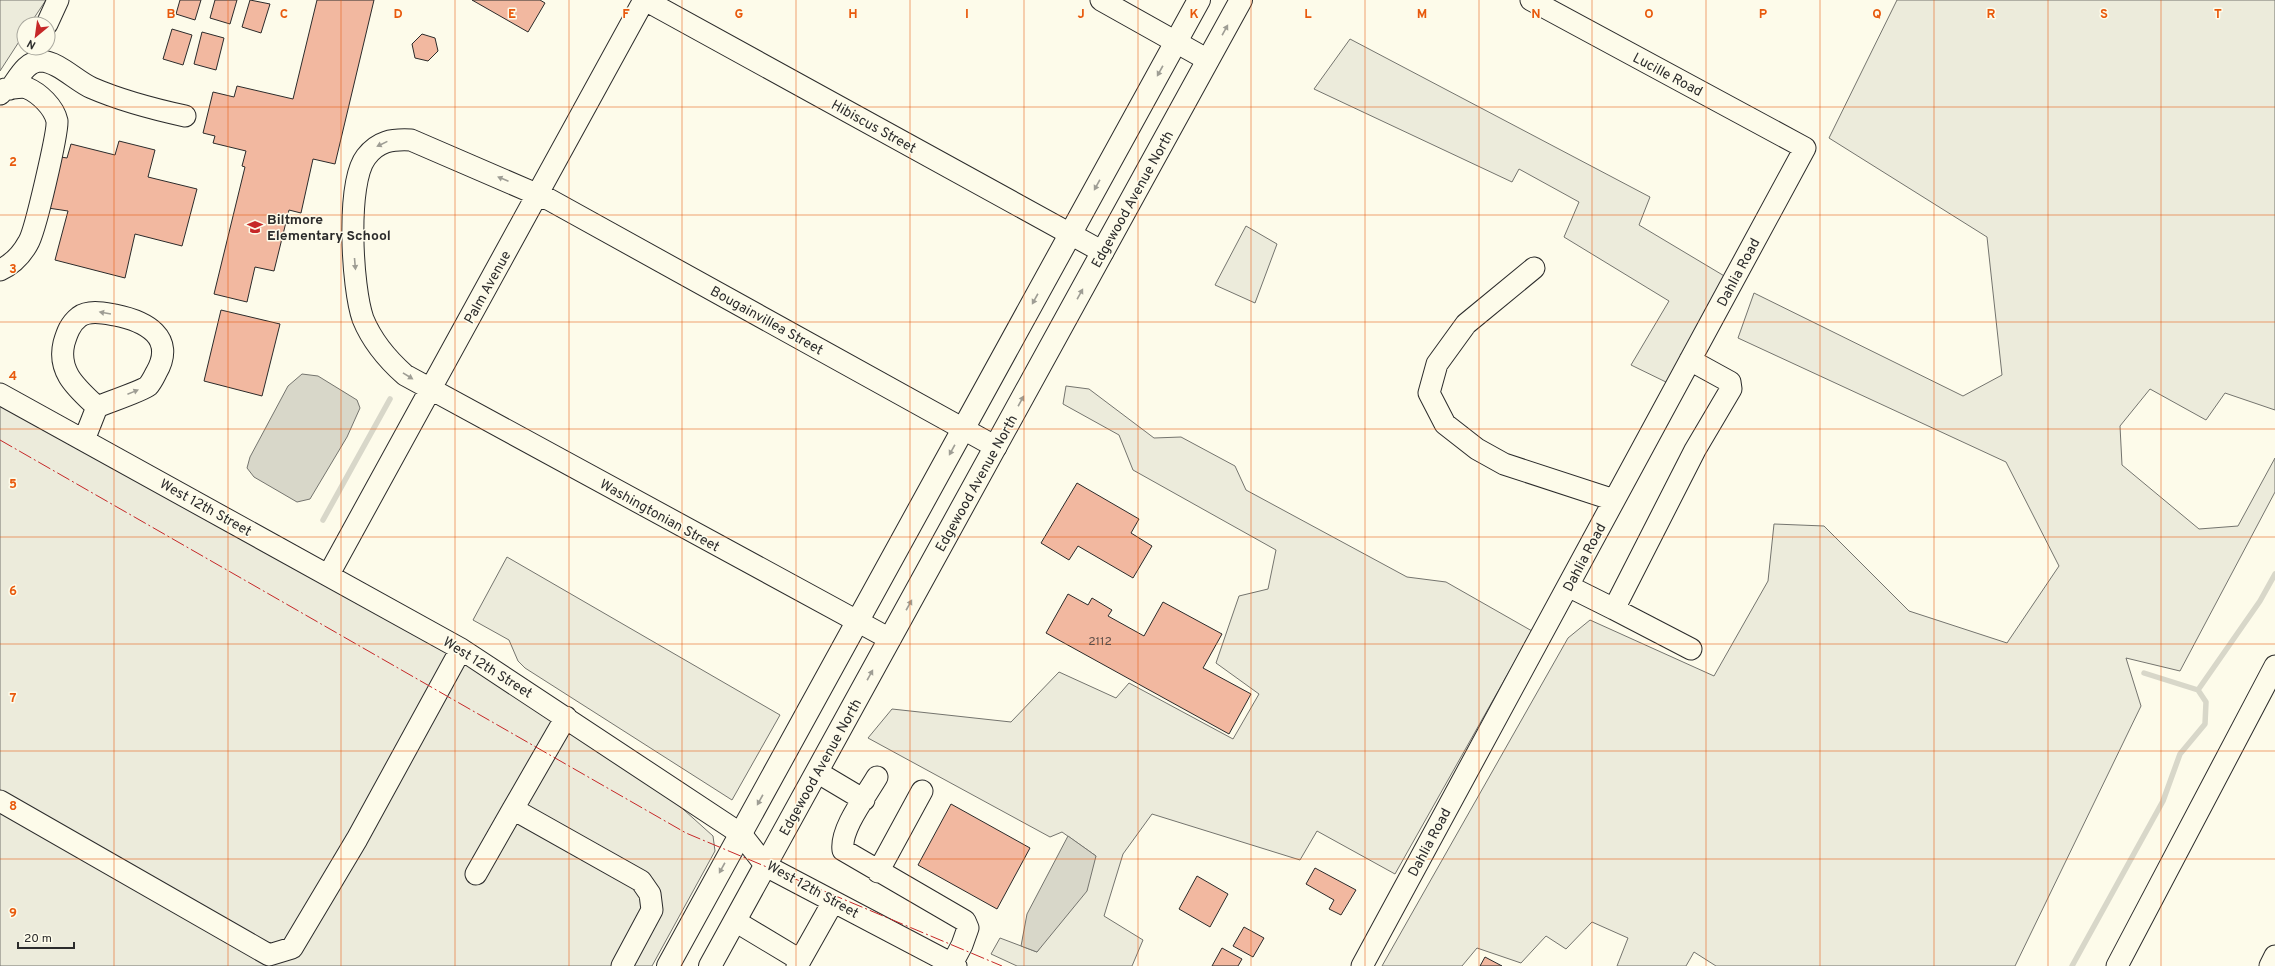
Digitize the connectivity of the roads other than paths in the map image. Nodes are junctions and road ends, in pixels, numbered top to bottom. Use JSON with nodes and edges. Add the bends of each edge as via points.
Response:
{"nodes":[{"id":1,"x":58,"y":0,"type":"edge"},
{"id":2,"x":644,"y":0,"type":"edge"},
{"id":3,"x":1101,"y":0,"type":"edge"},
{"id":4,"x":1199,"y":0,"type":"edge"},
{"id":5,"x":1241,"y":0,"type":"edge"},
{"id":6,"x":1531,"y":0,"type":"edge"},
{"id":7,"x":51,"y":16,"type":"edge"},
{"id":8,"x":1176,"y":42,"type":"junction"},
{"id":9,"x":31,"y":57,"type":"edge"},
{"id":10,"x":1208,"y":60,"type":"junction"},
{"id":11,"x":5,"y":91,"type":"edge"},
{"id":12,"x":185,"y":116,"type":"dead end"},
{"id":13,"x":1805,"y":148,"type":"joint"},
{"id":14,"x":539,"y":195,"type":"junction"},
{"id":15,"x":1070,"y":234,"type":"junction"},
{"id":16,"x":1102,"y":252,"type":"junction"},
{"id":17,"x":1534,"y":268,"type":"dead end"},
{"id":18,"x":0,"y":270,"type":"edge"},
{"id":19,"x":1690,"y":360,"type":"junction"},
{"id":20,"x":430,"y":389,"type":"junction"},
{"id":21,"x":0,"y":394,"type":"edge"},
{"id":22,"x":97,"y":406,"type":"junction"},
{"id":23,"x":964,"y":429,"type":"junction"},
{"id":24,"x":84,"y":440,"type":"junction"},
{"id":25,"x":996,"y":447,"type":"junction"},
{"id":26,"x":1614,"y":500,"type":"junction"},
{"id":27,"x":329,"y":574,"type":"junction"},
{"id":28,"x":1568,"y":586,"type":"junction"},
{"id":29,"x":1614,"y":609,"type":"junction"},
{"id":30,"x":857,"y":622,"type":"junction"},
{"id":31,"x":890,"y":639,"type":"junction"},
{"id":32,"x":461,"y":649,"type":"junction"},
{"id":33,"x":1691,"y":649,"type":"dead end"},
{"id":34,"x":2275,"y":666,"type":"edge"},
{"id":35,"x":566,"y":717,"type":"junction"},
{"id":36,"x":817,"y":772,"type":"junction"},
{"id":37,"x":877,"y":777,"type":"dead end"},
{"id":38,"x":922,"y":791,"type":"dead end"},
{"id":39,"x":864,"y":800,"type":"junction"},
{"id":40,"x":0,"y":801,"type":"edge"},
{"id":41,"x":513,"y":809,"type":"junction"},
{"id":42,"x":741,"y":834,"type":"junction"},
{"id":43,"x":766,"y":866,"type":"junction"},
{"id":44,"x":878,"y":872,"type":"junction"},
{"id":45,"x":476,"y":874,"type":"dead end"},
{"id":46,"x":833,"y":902,"type":"junction"},
{"id":47,"x":735,"y":921,"type":"junction"},
{"id":48,"x":2275,"y":956,"type":"edge"},
{"id":49,"x":799,"y":963,"type":"edge"},
{"id":50,"x":954,"y":965,"type":"edge"},
{"id":51,"x":622,"y":966,"type":"edge"},
{"id":52,"x":668,"y":966,"type":"edge"},
{"id":53,"x":710,"y":966,"type":"edge"},
{"id":54,"x":1362,"y":966,"type":"edge"},
{"id":55,"x":2117,"y":966,"type":"edge"},
{"id":56,"x":2270,"y":966,"type":"edge"}],
"edges":[{"from":1,"to":7,"type":"street"},
{"from":2,"to":14,"type":"street","name":"Palm Avenue"},
{"from":2,"to":15,"type":"street","name":"Hibiscus Street"},
{"from":3,"to":8,"type":"street"},
{"from":4,"to":8,"type":"main road"},
{"from":10,"to":5,"type":"main road","name":"Edgewood Avenue North","one_way":true},
{"from":6,"to":13,"type":"street","name":"Lucille Road"},
{"from":8,"to":10,"type":"street"},
{"from":8,"to":15,"type":"main road","one_way":true},
{"from":9,"to":11,"type":"street"},
{"from":9,"to":12,"type":"street","via":[[56,66],[89,87],[128,103]]},
{"from":10,"to":16,"type":"main road","name":"Edgewood Avenue North"},
{"from":11,"to":18,"type":"street","via":[[26,88],[40,96],[51,107],[56,121],[56,133],[30,242],[11,265]]},
{"from":13,"to":19,"type":"street","name":"Dahlia Road"},
{"from":14,"to":20,"type":"street","name":"Palm Avenue"},
{"from":14,"to":20,"type":"street","name":"Bougainvillea Street","one_way":true,"via":[[411,140],[393,139],[378,145],[365,158],[359,172],[354,201],[353,237],[358,294],[363,318],[388,360],[405,375]]},
{"from":14,"to":23,"type":"street","name":"Bougainvillea Street"},
{"from":15,"to":16,"type":"street","name":"Hibiscus Street"},
{"from":15,"to":23,"type":"main road","one_way":true},
{"from":25,"to":16,"type":"main road","name":"Edgewood Avenue North","one_way":true},
{"from":17,"to":26,"type":"street","via":[[1466,324],[1437,364],[1429,393],[1445,424],[1477,449],[1504,464]]},
{"from":19,"to":26,"type":"street","name":"Dahlia Road"},
{"from":19,"to":29,"type":"street","via":[[1730,382],[1731,389],[1695,450]]},
{"from":20,"to":27,"type":"street","name":"Palm Avenue"},
{"from":20,"to":30,"type":"street","name":"Washingtonian Street"},
{"from":21,"to":24,"type":"street","name":"West 12th Street"},
{"from":22,"to":22,"type":"street","one_way":true,"via":[[148,386],[152,380],[163,351],[158,335],[147,325],[97,312],[80,317],[68,330],[61,356],[66,371],[77,389]]},
{"from":22,"to":24,"type":"street"},
{"from":23,"to":25,"type":"street","name":"Bougainvillea Street"},
{"from":23,"to":30,"type":"main road","one_way":true},
{"from":24,"to":27,"type":"street","name":"West 12th Street"},
{"from":31,"to":25,"type":"main road","name":"Edgewood Avenue North","one_way":true},
{"from":26,"to":28,"type":"street","name":"Dahlia Road"},
{"from":27,"to":32,"type":"street","name":"West 12th Street"},
{"from":28,"to":29,"type":"street"},
{"from":28,"to":54,"type":"street","name":"Dahlia Road"},
{"from":29,"to":33,"type":"street"},
{"from":30,"to":31,"type":"street","name":"Washingtonian Street"},
{"from":30,"to":42,"type":"main road","one_way":true},
{"from":36,"to":31,"type":"main road","name":"Edgewood Avenue North","one_way":true},
{"from":32,"to":35,"type":"street","name":"West 12th Street"},
{"from":32,"to":40,"type":"street","via":[[357,839],[292,948],[269,955]]},
{"from":34,"to":55,"type":"street"},
{"from":35,"to":41,"type":"street"},
{"from":35,"to":42,"type":"street","name":"West 12th Street"},
{"from":36,"to":39,"type":"street"},
{"from":36,"to":43,"type":"main road","name":"Edgewood Avenue North"},
{"from":37,"to":39,"type":"street"},
{"from":38,"to":44,"type":"street"},
{"from":39,"to":44,"type":"street","via":[[849,824],[842,842],[843,850]]},
{"from":41,"to":45,"type":"street"},
{"from":41,"to":51,"type":"street","via":[[641,881],[650,894],[652,910]]},
{"from":42,"to":43,"type":"street","name":"West 12th Street"},
{"from":42,"to":52,"type":"main road","one_way":true},
{"from":43,"to":46,"type":"street","name":"West 12th Street"},
{"from":43,"to":47,"type":"main road","name":"Edgewood Avenue North"},
{"from":44,"to":50,"type":"street","via":[[965,921],[968,928]]},
{"from":46,"to":49,"type":"street"},
{"from":46,"to":50,"type":"street","name":"West 12th Street"},
{"from":47,"to":49,"type":"street"},
{"from":47,"to":53,"type":"main road","name":"Edgewood Avenue North"},
{"from":48,"to":56,"type":"street"}]}
